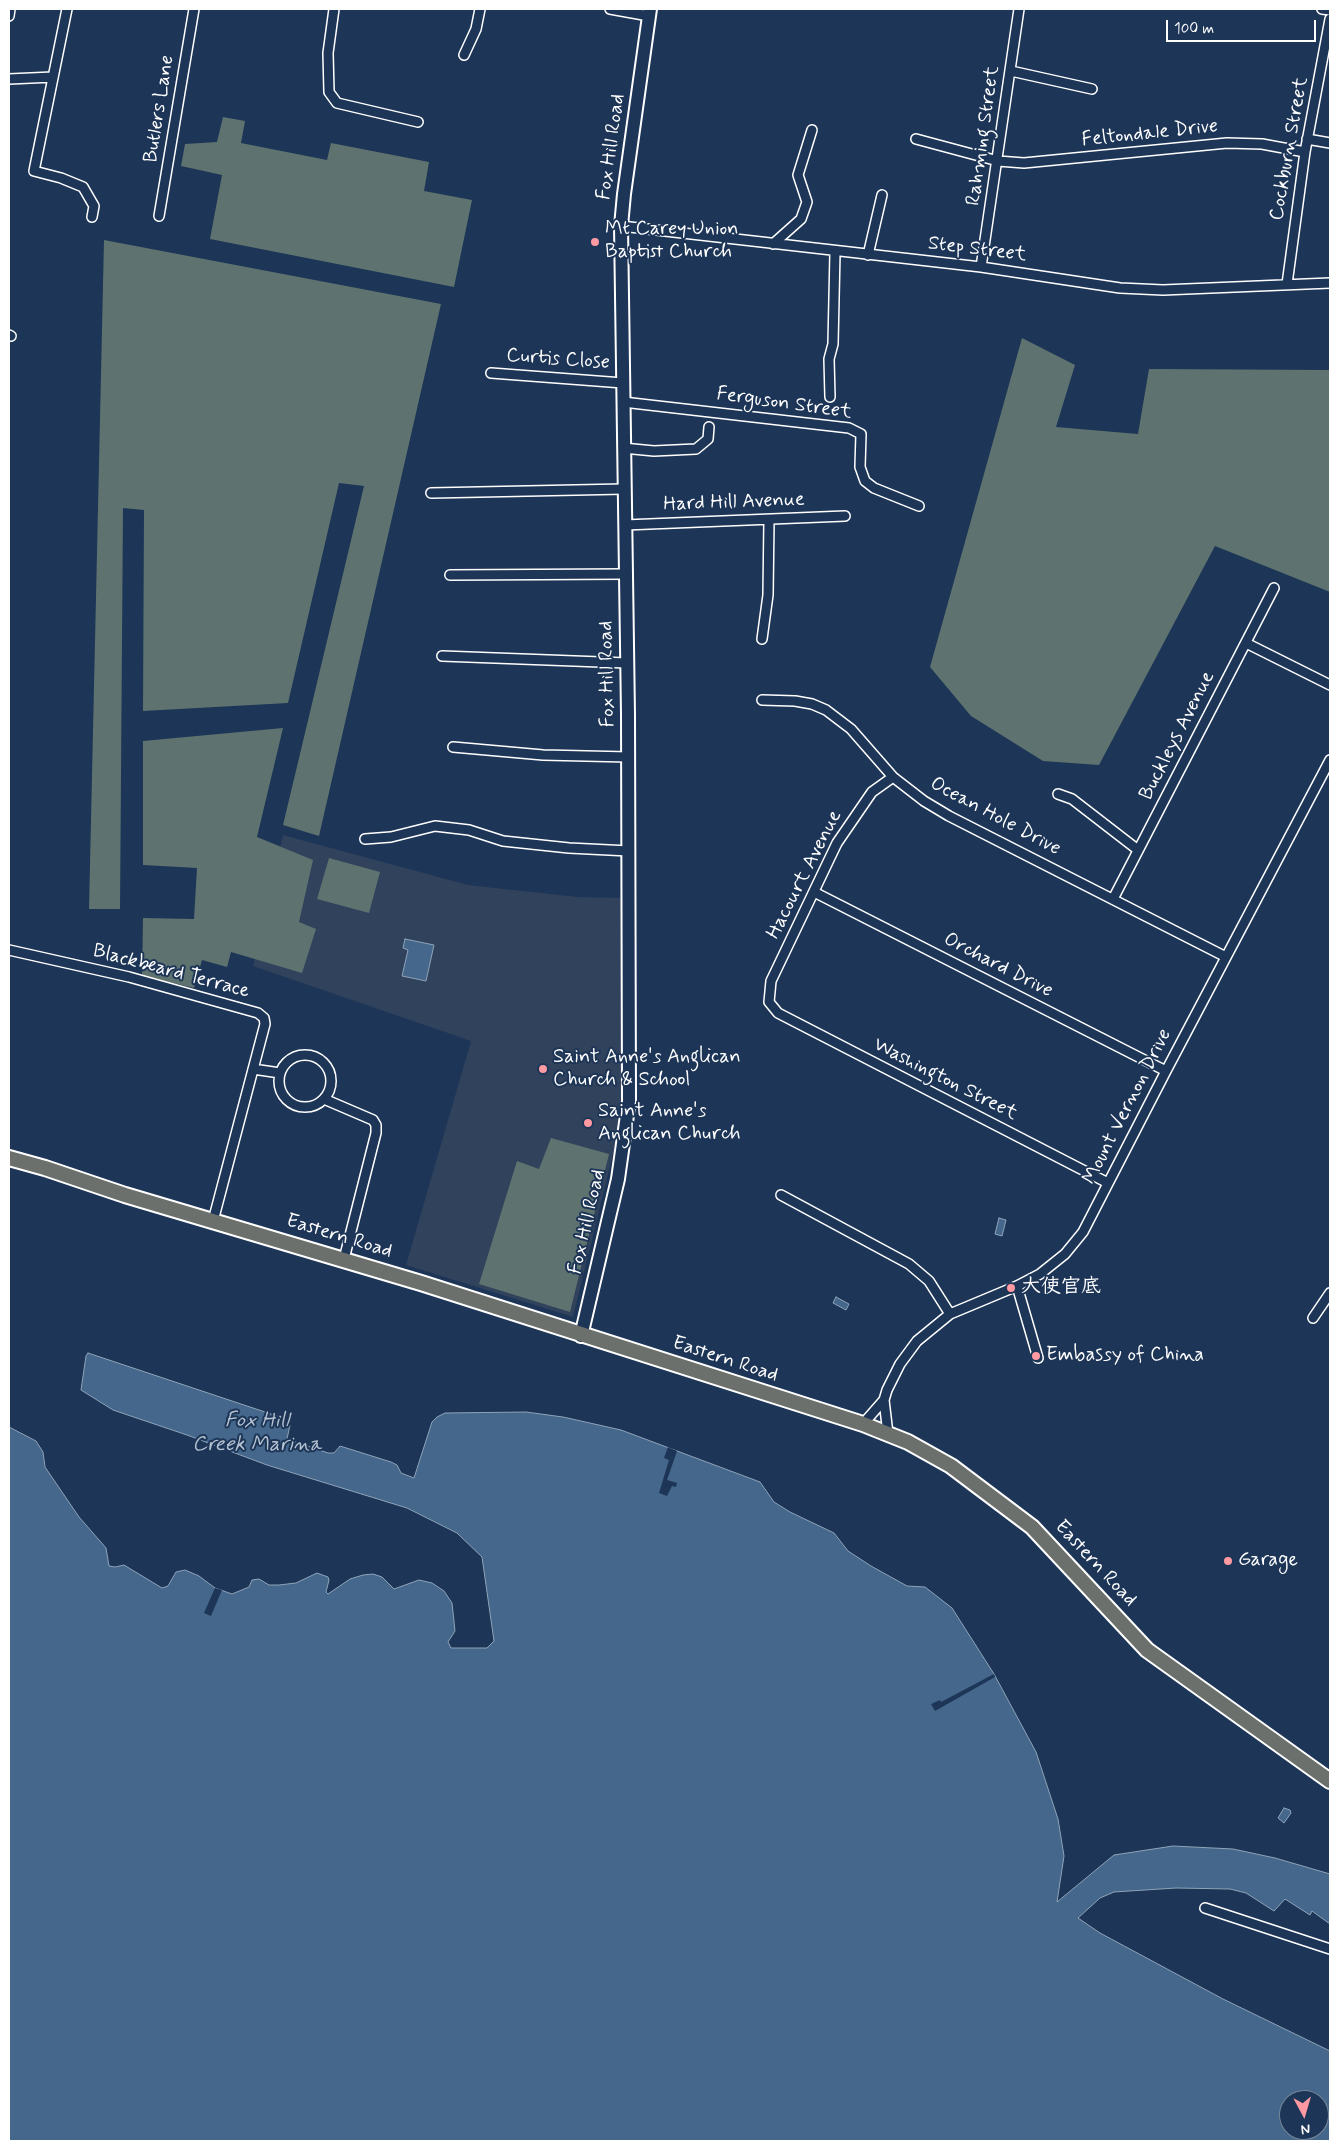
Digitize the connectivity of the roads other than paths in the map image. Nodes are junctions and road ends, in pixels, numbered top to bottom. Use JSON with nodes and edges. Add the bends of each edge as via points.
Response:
{"nodes":[{"id":1,"x":10,"y":9,"type":"edge"},
{"id":2,"x":67,"y":9,"type":"edge"},
{"id":3,"x":194,"y":9,"type":"edge"},
{"id":4,"x":334,"y":9,"type":"edge"},
{"id":5,"x":480,"y":9,"type":"edge"},
{"id":6,"x":610,"y":9,"type":"edge"},
{"id":7,"x":1019,"y":9,"type":"edge"},
{"id":8,"x":1322,"y":9,"type":"edge"},
{"id":9,"x":1330,"y":10,"type":"edge"},
{"id":10,"x":650,"y":12,"type":"edge"},
{"id":11,"x":9,"y":16,"type":"edge"},
{"id":12,"x":1330,"y":19,"type":"edge"},
{"id":13,"x":464,"y":55,"type":"dead end"},
{"id":14,"x":1011,"y":71,"type":"junction"},
{"id":15,"x":1326,"y":71,"type":"edge"},
{"id":16,"x":53,"y":77,"type":"junction"},
{"id":17,"x":9,"y":80,"type":"edge"},
{"id":18,"x":1092,"y":89,"type":"dead end"},
{"id":19,"x":418,"y":122,"type":"dead end"},
{"id":20,"x":812,"y":130,"type":"dead end"},
{"id":21,"x":916,"y":139,"type":"dead end"},
{"id":22,"x":1307,"y":139,"type":"junction"},
{"id":23,"x":1330,"y":143,"type":"edge"},
{"id":24,"x":1305,"y":152,"type":"junction"},
{"id":25,"x":998,"y":160,"type":"junction"},
{"id":26,"x":882,"y":195,"type":"dead end"},
{"id":27,"x":160,"y":216,"type":"dead end"},
{"id":28,"x":92,"y":217,"type":"dead end"},
{"id":29,"x":621,"y":226,"type":"junction"},
{"id":30,"x":773,"y":244,"type":"junction"},
{"id":31,"x":835,"y":252,"type":"junction"},
{"id":32,"x":868,"y":255,"type":"junction"},
{"id":33,"x":981,"y":268,"type":"junction"},
{"id":34,"x":1330,"y":282,"type":"edge"},
{"id":35,"x":1287,"y":284,"type":"junction"},
{"id":36,"x":491,"y":373,"type":"dead end"},
{"id":37,"x":623,"y":383,"type":"junction"},
{"id":38,"x":830,"y":397,"type":"dead end"},
{"id":39,"x":623,"y":402,"type":"junction"},
{"id":40,"x":709,"y":427,"type":"dead end"},
{"id":41,"x":623,"y":448,"type":"junction"},
{"id":42,"x":624,"y":489,"type":"junction"},
{"id":43,"x":431,"y":492,"type":"dead end"},
{"id":44,"x":920,"y":506,"type":"dead end"},
{"id":45,"x":845,"y":516,"type":"dead end"},
{"id":46,"x":769,"y":520,"type":"junction"},
{"id":47,"x":625,"y":525,"type":"junction"},
{"id":48,"x":625,"y":574,"type":"junction"},
{"id":49,"x":450,"y":575,"type":"dead end"},
{"id":50,"x":1274,"y":588,"type":"dead end"},
{"id":51,"x":762,"y":639,"type":"dead end"},
{"id":52,"x":1246,"y":643,"type":"junction"},
{"id":53,"x":442,"y":656,"type":"dead end"},
{"id":54,"x":627,"y":663,"type":"junction"},
{"id":55,"x":1330,"y":685,"type":"edge"},
{"id":56,"x":762,"y":700,"type":"dead end"},
{"id":57,"x":453,"y":747,"type":"dead end"},
{"id":58,"x":629,"y":757,"type":"junction"},
{"id":59,"x":1330,"y":760,"type":"edge"},
{"id":60,"x":893,"y":777,"type":"junction"},
{"id":61,"x":1058,"y":794,"type":"dead end"},
{"id":62,"x":365,"y":839,"type":"dead end"},
{"id":63,"x":1138,"y":850,"type":"junction"},
{"id":64,"x":629,"y":851,"type":"junction"},
{"id":65,"x":814,"y":892,"type":"junction"},
{"id":66,"x":1113,"y":899,"type":"junction"},
{"id":67,"x":9,"y":950,"type":"edge"},
{"id":68,"x":1226,"y":957,"type":"junction"},
{"id":69,"x":769,"y":1002,"type":"joint"},
{"id":70,"x":253,"y":1069,"type":"junction"},
{"id":71,"x":1166,"y":1071,"type":"junction"},
{"id":72,"x":280,"y":1074,"type":"junction"},
{"id":73,"x":324,"y":1099,"type":"junction"},
{"id":74,"x":9,"y":1158,"type":"edge"},
{"id":75,"x":1108,"y":1183,"type":"junction"},
{"id":76,"x":781,"y":1195,"type":"dead end"},
{"id":77,"x":213,"y":1221,"type":"junction"},
{"id":78,"x":344,"y":1259,"type":"junction"},
{"id":79,"x":1017,"y":1286,"type":"junction"},
{"id":80,"x":1330,"y":1293,"type":"edge"},
{"id":81,"x":950,"y":1314,"type":"junction"},
{"id":82,"x":1313,"y":1318,"type":"dead end"},
{"id":83,"x":582,"y":1336,"type":"junction"},
{"id":84,"x":1038,"y":1358,"type":"dead end"},
{"id":85,"x":884,"y":1400,"type":"junction"},
{"id":86,"x":863,"y":1424,"type":"junction"},
{"id":87,"x":888,"y":1434,"type":"junction"},
{"id":88,"x":1330,"y":1781,"type":"edge"},
{"id":89,"x":1204,"y":1908,"type":"dead end"},
{"id":90,"x":1330,"y":1949,"type":"edge"}],
"edges":[{"from":1,"to":11,"type":"street"},
{"from":2,"to":16,"type":"street"},
{"from":3,"to":27,"type":"street","name":"Butlers Lane"},
{"from":4,"to":19,"type":"street","via":[[328,52],[329,92],[337,103]]},
{"from":5,"to":13,"type":"street","via":[[476,29]]},
{"from":6,"to":10,"type":"street"},
{"from":7,"to":14,"type":"street","name":"Rahming Street"},
{"from":8,"to":9,"type":"street"},
{"from":10,"to":29,"type":"main road","name":"Fox Hill Road"},
{"from":12,"to":15,"type":"street","name":"Cockburn Street"},
{"from":14,"to":18,"type":"street"},
{"from":14,"to":25,"type":"street","name":"Rahming Street"},
{"from":15,"to":22,"type":"street","name":"Cockburn Street"},
{"from":16,"to":17,"type":"street"},
{"from":16,"to":28,"type":"street","via":[[34,171],[83,187],[94,206]]},
{"from":20,"to":30,"type":"street","via":[[798,175],[807,202],[801,219]]},
{"from":21,"to":25,"type":"street","name":"Feltondale Drive"},
{"from":22,"to":23,"type":"street"},
{"from":22,"to":24,"type":"street","name":"Cockburn Street"},
{"from":24,"to":25,"type":"street","name":"Feltondale Drive","via":[[1262,144],[1227,143],[1024,164]]},
{"from":24,"to":35,"type":"street","name":"Cockburn Street"},
{"from":25,"to":33,"type":"street","name":"Rahming Street"},
{"from":26,"to":32,"type":"street"},
{"from":29,"to":30,"type":"street","name":"Step Street"},
{"from":29,"to":37,"type":"main road","name":"Fox Hill Road"},
{"from":30,"to":31,"type":"street","name":"Step Street"},
{"from":31,"to":32,"type":"street","name":"Step Street"},
{"from":31,"to":38,"type":"street"},
{"from":32,"to":33,"type":"street","name":"Step Street"},
{"from":33,"to":35,"type":"street","name":"Step Street","via":[[1163,290]]},
{"from":34,"to":35,"type":"street","name":"Step Street"},
{"from":36,"to":37,"type":"street","name":"Curtis Close"},
{"from":37,"to":39,"type":"main road","name":"Fox Hill Road"},
{"from":39,"to":41,"type":"main road","name":"Fox Hill Road"},
{"from":39,"to":44,"type":"street","name":"Ferguson Street","via":[[849,428],[862,434],[860,467],[865,481],[874,488]]},
{"from":40,"to":41,"type":"street","via":[[708,439],[696,449],[654,451]]},
{"from":41,"to":42,"type":"main road","name":"Fox Hill Road"},
{"from":42,"to":43,"type":"street"},
{"from":42,"to":47,"type":"main road","name":"Fox Hill Road"},
{"from":45,"to":46,"type":"street","name":"Hard Hill Avenue"},
{"from":46,"to":47,"type":"street","name":"Hard Hill Avenue"},
{"from":46,"to":51,"type":"street","via":[[768,595]]},
{"from":47,"to":48,"type":"main road","name":"Fox Hill Road"},
{"from":48,"to":49,"type":"street"},
{"from":48,"to":54,"type":"main road","name":"Fox Hill Road"},
{"from":50,"to":52,"type":"street","name":"Buckleys Avenue"},
{"from":52,"to":55,"type":"street"},
{"from":52,"to":63,"type":"street","name":"Buckleys Avenue"},
{"from":53,"to":54,"type":"street"},
{"from":54,"to":58,"type":"main road","name":"Fox Hill Road"},
{"from":56,"to":60,"type":"street","name":"Ocean Hole Drive","via":[[795,701],[826,710],[861,740]]},
{"from":57,"to":58,"type":"street","via":[[543,755]]},
{"from":58,"to":64,"type":"main road","name":"Fox Hill Road"},
{"from":59,"to":68,"type":"street","name":"Mount Vernon Drive"},
{"from":60,"to":65,"type":"street","name":"Hacourt Avenue","via":[[872,792],[856,813],[837,843]]},
{"from":60,"to":66,"type":"street","name":"Ocean Hole Drive","via":[[949,816]]},
{"from":61,"to":63,"type":"street","via":[[1072,799]]},
{"from":62,"to":64,"type":"street","via":[[391,837],[435,826],[469,830],[503,841]]},
{"from":63,"to":66,"type":"street","name":"Buckleys Avenue"},
{"from":64,"to":83,"type":"main road","name":"Fox Hill Road","via":[[630,1101],[618,1179]]},
{"from":65,"to":69,"type":"street","name":"Hacourt Avenue","via":[[771,981]]},
{"from":65,"to":71,"type":"street","name":"Orchard Drive"},
{"from":66,"to":68,"type":"street","name":"Ocean Hole Drive"},
{"from":67,"to":70,"type":"street","name":"Blackbeard Terrace","via":[[129,977],[258,1014],[264,1018],[265,1024]]},
{"from":68,"to":71,"type":"street","name":"Mount Vernon Drive"},
{"from":69,"to":75,"type":"street","name":"Washington Street","via":[[778,1013]]},
{"from":70,"to":72,"type":"street"},
{"from":70,"to":77,"type":"street","name":"Blackbeard Terrace"},
{"from":71,"to":75,"type":"street","name":"Mount Vernon Drive"},
{"from":72,"to":73,"type":"street","via":[[281,1091],[292,1104],[309,1107]]},
{"from":72,"to":73,"type":"street","via":[[290,1060],[314,1056],[322,1061],[330,1075],[331,1084]]},
{"from":73,"to":78,"type":"street","via":[[373,1120],[376,1125]]},
{"from":74,"to":77,"type":"highway","name":"Eastern Road"},
{"from":75,"to":79,"type":"street","name":"Mount Vernon Drive","via":[[1083,1232],[1065,1254],[1040,1274]]},
{"from":76,"to":81,"type":"street","via":[[909,1264],[929,1281]]},
{"from":77,"to":78,"type":"highway","name":"Eastern Road"},
{"from":78,"to":83,"type":"highway","name":"Eastern Road"},
{"from":79,"to":81,"type":"street","name":"Mount Vernon Drive"},
{"from":79,"to":84,"type":"street"},
{"from":80,"to":82,"type":"street"},
{"from":81,"to":85,"type":"street","name":"Mount Vernon Drive","via":[[917,1341],[900,1364]]},
{"from":83,"to":86,"type":"highway","name":"Eastern Road"},
{"from":85,"to":86,"type":"street"},
{"from":85,"to":87,"type":"street"},
{"from":86,"to":87,"type":"highway","name":"Eastern Road"},
{"from":87,"to":88,"type":"highway","name":"Eastern Road","via":[[951,1466],[990,1494],[1032,1527],[1148,1650]]},
{"from":89,"to":90,"type":"street"}]}
